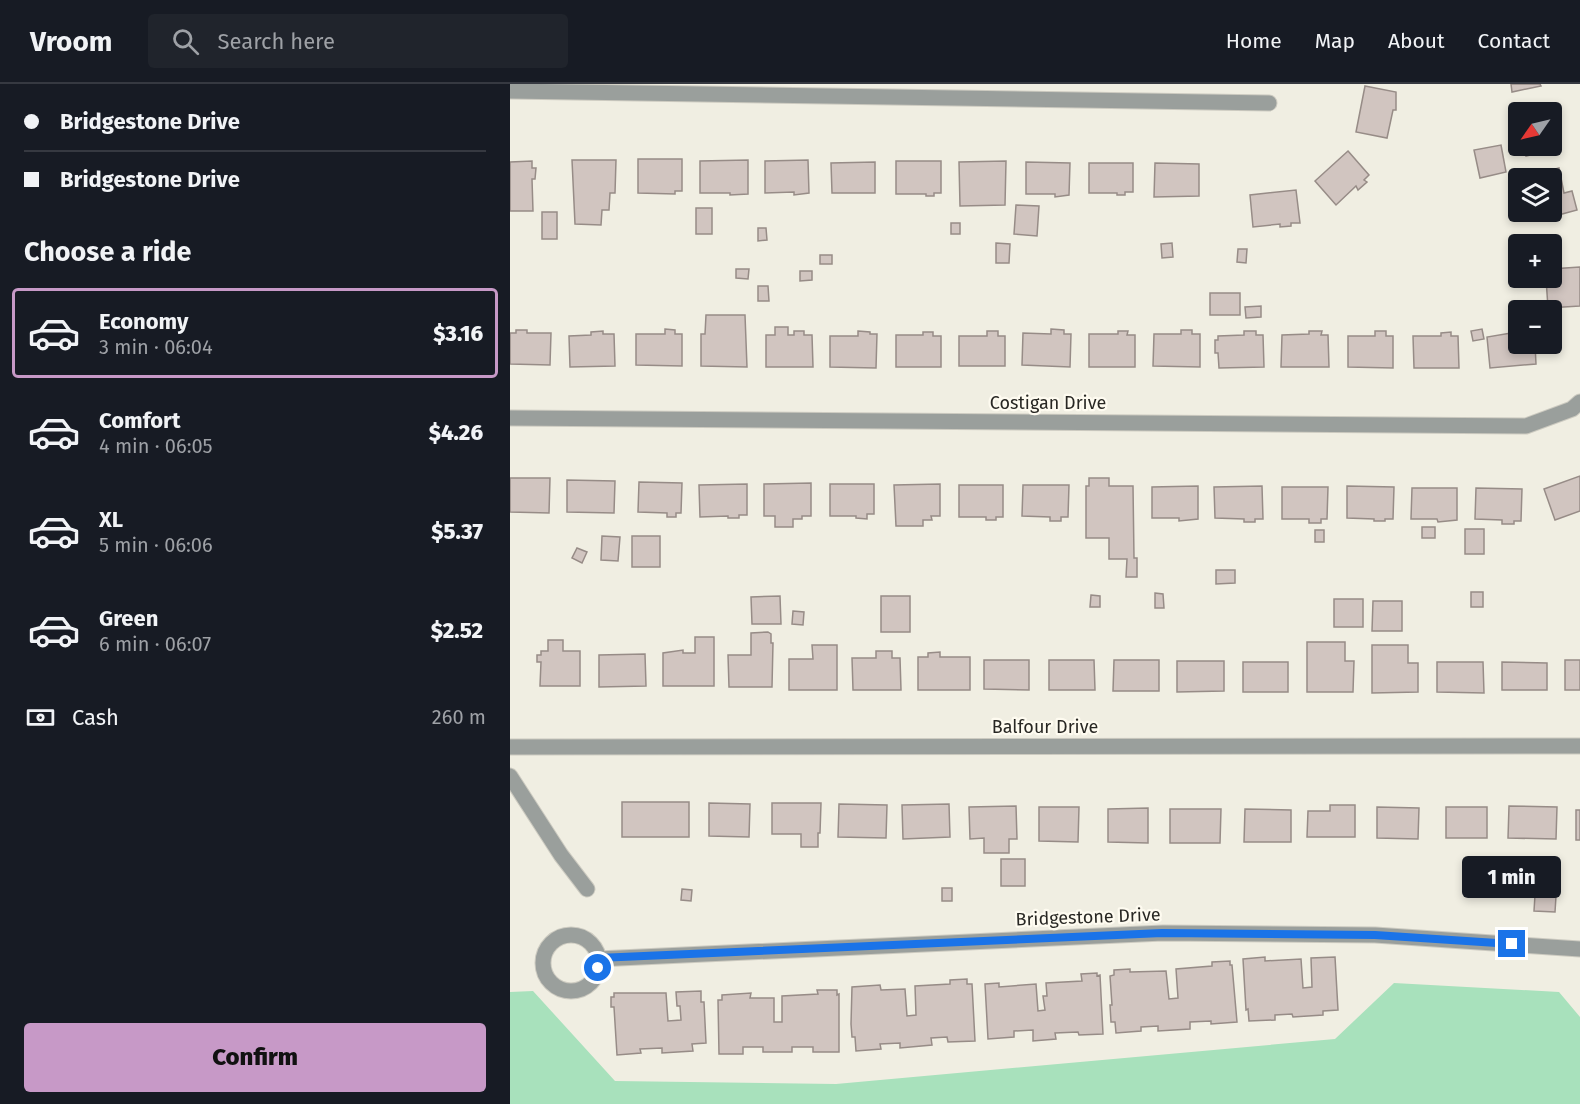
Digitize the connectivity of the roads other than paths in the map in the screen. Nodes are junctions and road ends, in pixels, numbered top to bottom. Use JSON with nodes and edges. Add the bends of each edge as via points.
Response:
{"nodes":[{"id":1,"x":510,"y":91,"type":"edge"},
{"id":2,"x":1269,"y":103,"type":"dead end"},
{"id":3,"x":1580,"y":402,"type":"edge"},
{"id":4,"x":510,"y":418,"type":"edge"},
{"id":5,"x":1580,"y":746,"type":"edge"},
{"id":6,"x":510,"y":747,"type":"edge"},
{"id":7,"x":510,"y":776,"type":"edge"},
{"id":8,"x":586,"y":889,"type":"dead end"},
{"id":9,"x":1580,"y":949,"type":"edge"},
{"id":10,"x":598,"y":958,"type":"dead end"}],
"edges":[{"from":1,"to":2,"type":"street"},
{"from":3,"to":4,"type":"street","name":"Costigan Drive","via":[[1572,409],[1526,426]]},
{"from":5,"to":6,"type":"street","name":"Balfour Drive"},
{"from":7,"to":8,"type":"street"},
{"from":9,"to":10,"type":"street","name":"Bridgestone Drive","via":[[1375,935],[1162,933]]}]}
